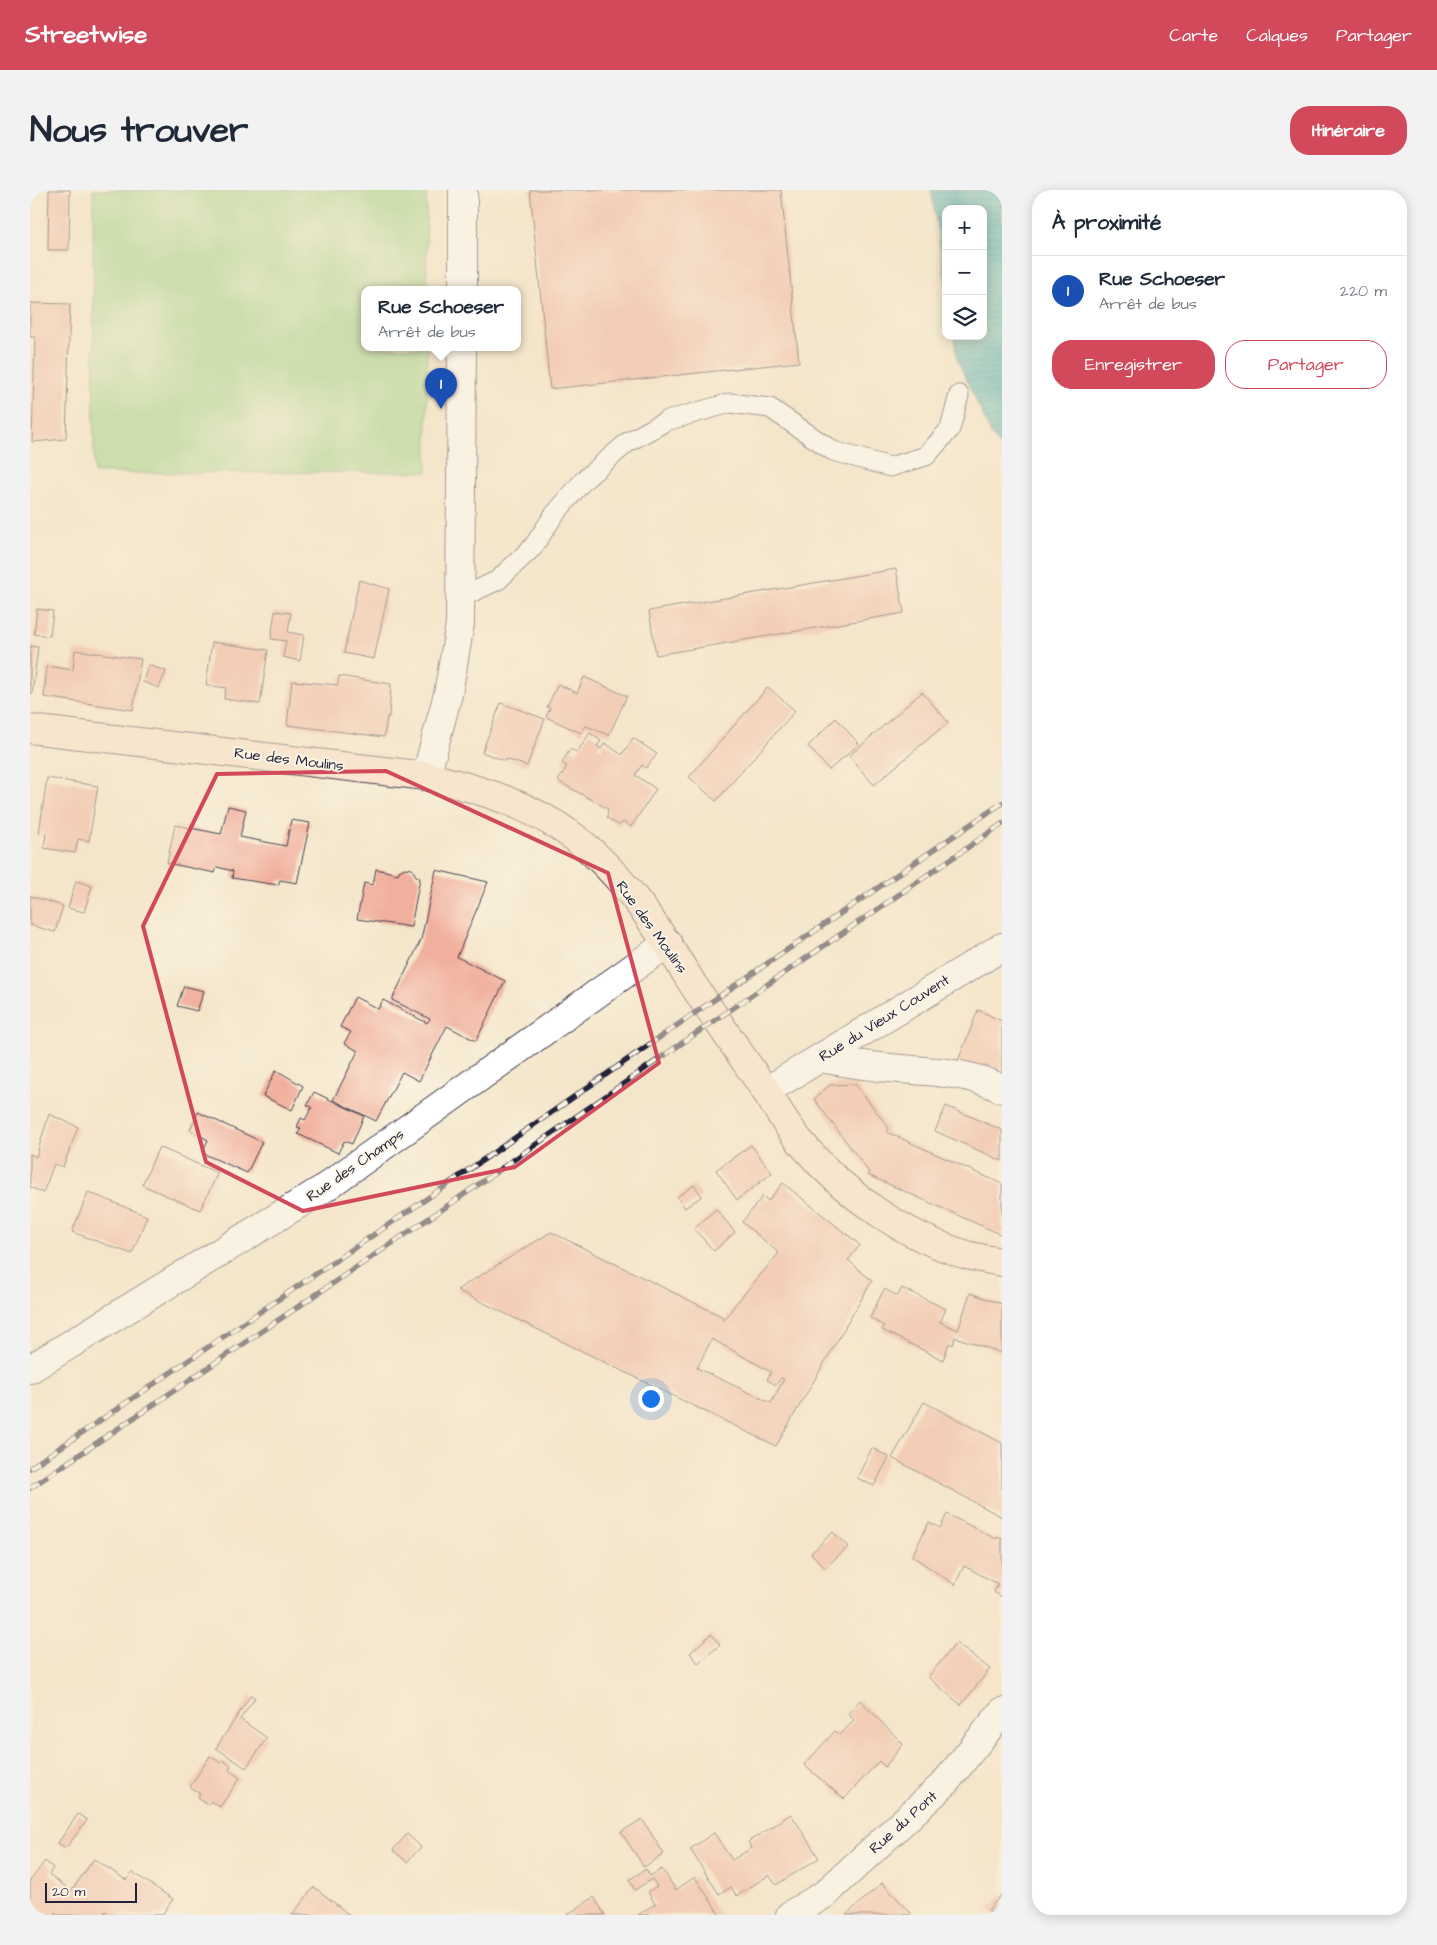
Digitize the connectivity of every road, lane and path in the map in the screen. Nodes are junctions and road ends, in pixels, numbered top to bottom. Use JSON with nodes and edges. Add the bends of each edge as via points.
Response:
{"nodes":[{"id":1,"x":463,"y":190,"type":"edge"},
{"id":2,"x":463,"y":286,"type":"edge"},
{"id":3,"x":462,"y":351,"type":"edge"},
{"id":4,"x":959,"y":395,"type":"dead end"},
{"id":5,"x":460,"y":598,"type":"junction"},
{"id":6,"x":30,"y":729,"type":"edge"},
{"id":7,"x":426,"y":776,"type":"junction"},
{"id":8,"x":668,"y":943,"type":"junction"},
{"id":9,"x":1002,"y":947,"type":"edge"},
{"id":10,"x":820,"y":1058,"type":"junction"},
{"id":11,"x":1002,"y":1089,"type":"edge"},
{"id":12,"x":766,"y":1090,"type":"junction"},
{"id":13,"x":1002,"y":1262,"type":"edge"},
{"id":14,"x":30,"y":1370,"type":"edge"},
{"id":15,"x":1002,"y":1712,"type":"edge"},
{"id":16,"x":790,"y":1915,"type":"edge"}],
"edges":[{"from":1,"to":2,"type":"street"},
{"from":3,"to":5,"type":"street"},
{"from":4,"to":5,"type":"lane","via":[[950,430],[926,456],[890,467],[833,451],[770,408],[730,403],[666,421],[628,442],[584,480],[554,515],[533,547],[498,580]]},
{"from":5,"to":7,"type":"street","via":[[460,624],[448,694]]},
{"from":6,"to":7,"type":"main road","name":"Rue des Moulins"},
{"from":7,"to":8,"type":"main road","name":"Rue des Moulins","via":[[511,801],[574,837],[625,887]]},
{"from":8,"to":12,"type":"main road","name":"Rue des Moulins"},
{"from":8,"to":14,"type":"street","name":"Rue des Champs","via":[[323,1189]]},
{"from":9,"to":10,"type":"street","name":"Rue du Vieux Couvent"},
{"from":10,"to":11,"type":"street","via":[[855,1065],[965,1074]]},
{"from":10,"to":12,"type":"street","name":"Rue du Vieux Couvent"},
{"from":12,"to":13,"type":"main road","name":"Rue des Moulins","via":[[802,1145],[836,1180],[865,1203],[937,1244]]},
{"from":15,"to":16,"type":"street","name":"Rue du Pont","via":[[944,1784],[825,1894]]}]}
